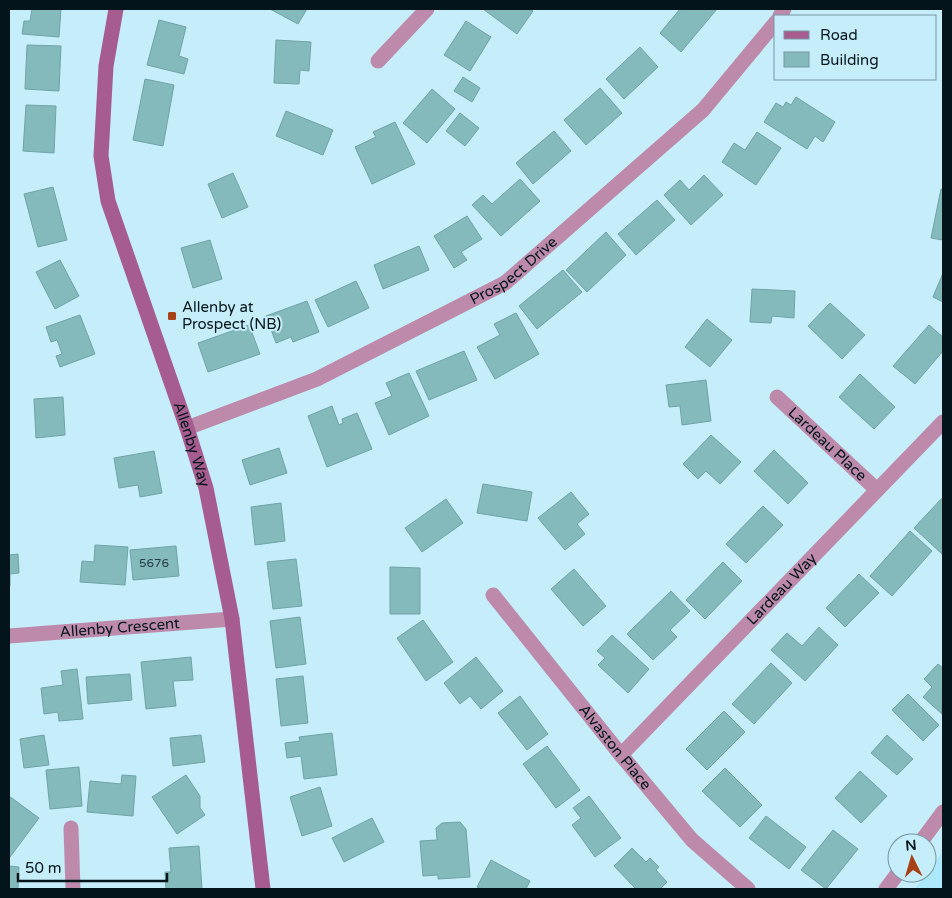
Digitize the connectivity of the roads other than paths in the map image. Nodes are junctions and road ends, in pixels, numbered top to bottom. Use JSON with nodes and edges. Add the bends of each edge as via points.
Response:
{"nodes":[{"id":1,"x":116,"y":9,"type":"edge"},
{"id":2,"x":427,"y":9,"type":"edge"},
{"id":3,"x":774,"y":24,"type":"edge"},
{"id":4,"x":378,"y":61,"type":"dead end"},
{"id":5,"x":777,"y":397,"type":"dead end"},
{"id":6,"x":943,"y":422,"type":"edge"},
{"id":7,"x":187,"y":428,"type":"junction"},
{"id":8,"x":878,"y":490,"type":"junction"},
{"id":9,"x":493,"y":595,"type":"dead end"},
{"id":10,"x":232,"y":619,"type":"junction"},
{"id":11,"x":9,"y":636,"type":"edge"},
{"id":12,"x":621,"y":755,"type":"junction"},
{"id":13,"x":943,"y":812,"type":"edge"},
{"id":14,"x":70,"y":828,"type":"dead end"},
{"id":15,"x":927,"y":833,"type":"edge"},
{"id":16,"x":73,"y":889,"type":"edge"},
{"id":17,"x":263,"y":889,"type":"edge"},
{"id":18,"x":748,"y":889,"type":"edge"}],
"edges":[{"from":1,"to":7,"type":"street","name":"Allenby Way","via":[[106,66],[101,156],[108,201]]},
{"from":2,"to":4,"type":"street"},
{"from":3,"to":7,"type":"street","name":"Prospect Drive","via":[[703,110],[504,283],[317,380]]},
{"from":5,"to":8,"type":"street","name":"Lardeau Place"},
{"from":6,"to":8,"type":"street","name":"Lardeau Way"},
{"from":7,"to":10,"type":"street","name":"Allenby Way","via":[[206,488]]},
{"from":8,"to":12,"type":"street","name":"Lardeau Way"},
{"from":9,"to":12,"type":"street","name":"Alvaston Place"},
{"from":10,"to":11,"type":"street","name":"Allenby Crescent"},
{"from":10,"to":17,"type":"street","name":"Allenby Way"},
{"from":12,"to":18,"type":"street","name":"Alvaston Place","via":[[692,840]]},
{"from":13,"to":15,"type":"street"},
{"from":14,"to":16,"type":"street"}]}
